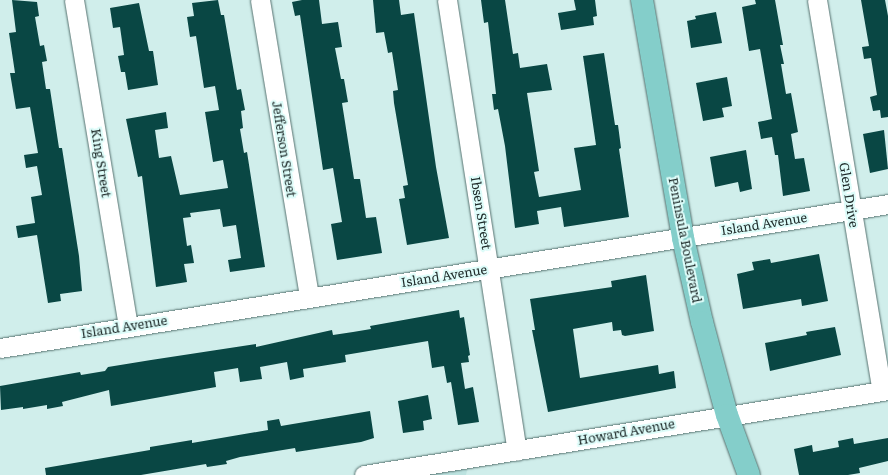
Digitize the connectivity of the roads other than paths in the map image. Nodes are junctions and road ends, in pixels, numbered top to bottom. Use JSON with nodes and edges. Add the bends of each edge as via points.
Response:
{"nodes":[{"id":1,"x":74,"y":0,"type":"edge"},
{"id":2,"x":260,"y":0,"type":"edge"},
{"id":3,"x":446,"y":0,"type":"edge"},
{"id":4,"x":642,"y":0,"type":"edge"},
{"id":5,"x":817,"y":0,"type":"edge"},
{"id":6,"x":888,"y":204,"type":"edge"},
{"id":7,"x":852,"y":210,"type":"junction"},
{"id":8,"x":683,"y":238,"type":"junction"},
{"id":9,"x":490,"y":269,"type":"junction"},
{"id":10,"x":309,"y":297,"type":"junction"},
{"id":11,"x":128,"y":327,"type":"junction"},
{"id":12,"x":0,"y":348,"type":"edge"},
{"id":13,"x":885,"y":390,"type":"edge"},
{"id":14,"x":728,"y":415,"type":"junction"},
{"id":15,"x":517,"y":451,"type":"junction"},
{"id":16,"x":467,"y":467,"type":"edge"},
{"id":17,"x":364,"y":475,"type":"edge"},
{"id":18,"x":748,"y":475,"type":"edge"}],
"edges":[{"from":1,"to":11,"type":"street","name":"King Street"},
{"from":2,"to":10,"type":"street","name":"Jefferson Street"},
{"from":3,"to":9,"type":"street","name":"Ibsen Street"},
{"from":4,"to":8,"type":"main road","name":"Peninsula Boulevard"},
{"from":5,"to":7,"type":"street","name":"Glen Drive"},
{"from":6,"to":7,"type":"street","name":"Island Avenue"},
{"from":7,"to":8,"type":"street","name":"Island Avenue"},
{"from":7,"to":13,"type":"street","name":"Glen Drive"},
{"from":8,"to":9,"type":"street","name":"Island Avenue"},
{"from":8,"to":14,"type":"main road","name":"Peninsula Boulevard","via":[[702,322]]},
{"from":9,"to":10,"type":"street","name":"Island Avenue"},
{"from":9,"to":15,"type":"street","name":"Ibsen Street"},
{"from":10,"to":11,"type":"street","name":"Island Avenue"},
{"from":11,"to":12,"type":"street","name":"Island Avenue"},
{"from":13,"to":14,"type":"street","name":"Howard Avenue"},
{"from":14,"to":15,"type":"street","name":"Howard Avenue"},
{"from":14,"to":18,"type":"main road","name":"Peninsula Boulevard"},
{"from":15,"to":16,"type":"street","name":"Howard Avenue"},
{"from":16,"to":17,"type":"street","name":"Howard Avenue"}]}
